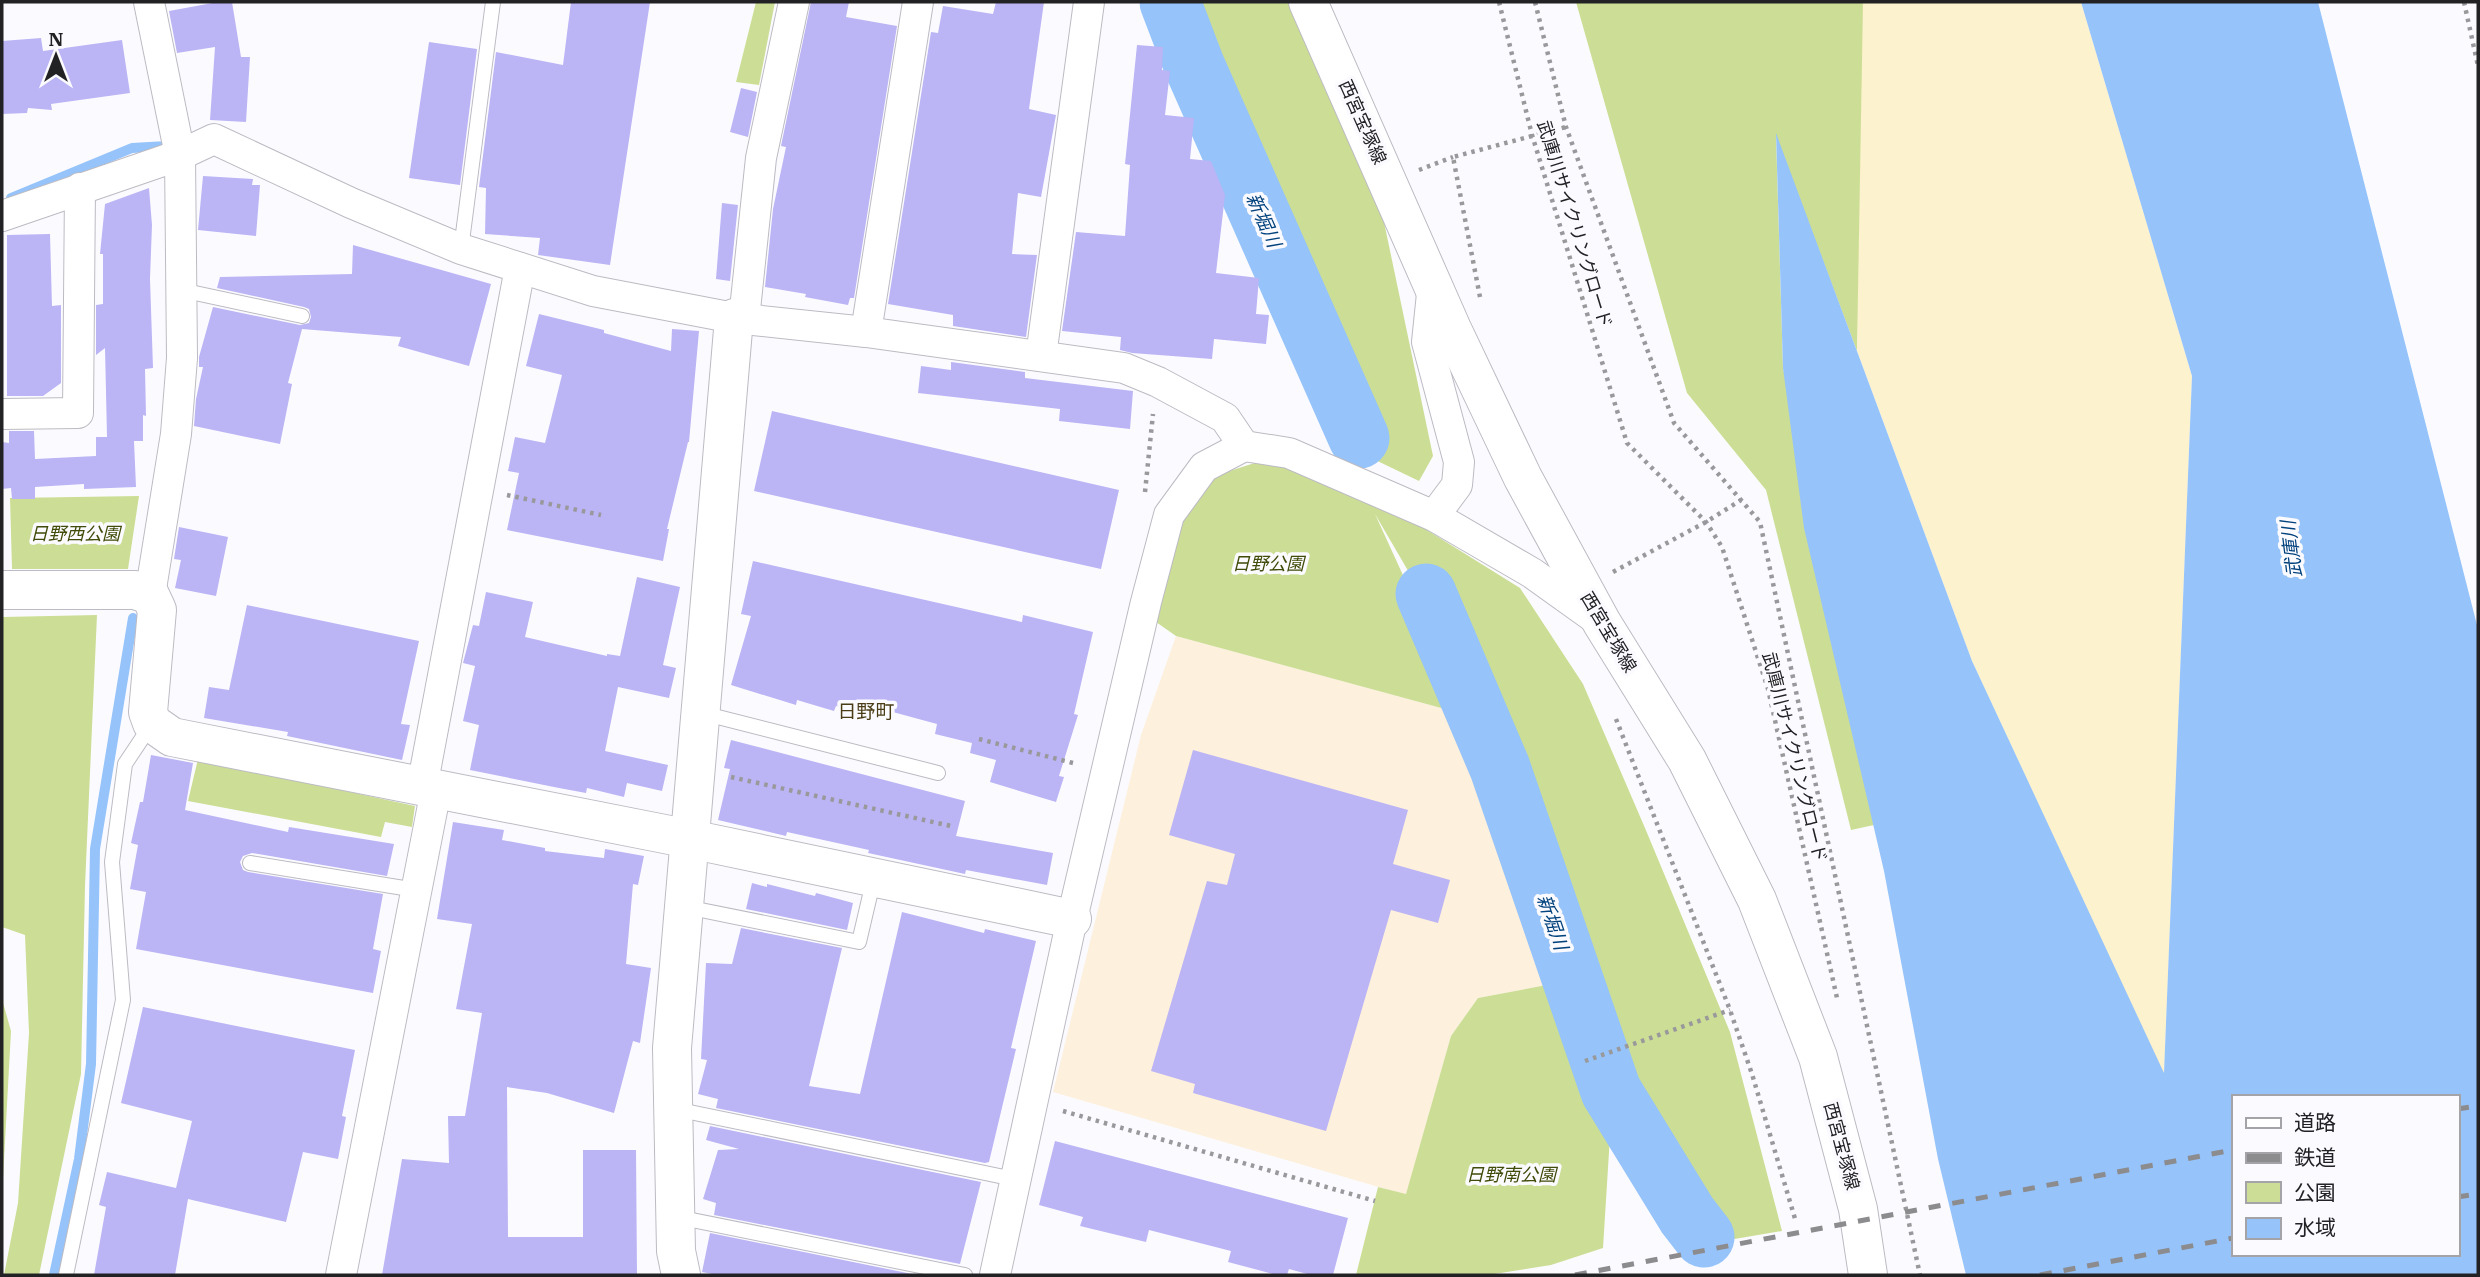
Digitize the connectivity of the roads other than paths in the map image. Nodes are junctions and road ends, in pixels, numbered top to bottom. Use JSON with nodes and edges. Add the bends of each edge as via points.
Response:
{"nodes":[{"id":1,"x":149,"y":2,"type":"edge"},
{"id":2,"x":493,"y":2,"type":"edge"},
{"id":3,"x":794,"y":2,"type":"edge"},
{"id":4,"x":918,"y":2,"type":"edge"},
{"id":5,"x":1089,"y":2,"type":"edge"},
{"id":6,"x":1308,"y":2,"type":"edge"},
{"id":7,"x":180,"y":155,"type":"junction"},
{"id":8,"x":80,"y":188,"type":"junction"},
{"id":9,"x":2,"y":216,"type":"edge"},
{"id":10,"x":461,"y":249,"type":"junction"},
{"id":11,"x":520,"y":268,"type":"junction"},
{"id":12,"x":1433,"y":284,"type":"junction"},
{"id":13,"x":181,"y":290,"type":"junction"},
{"id":14,"x":302,"y":316,"type":"dead end"},
{"id":15,"x":739,"y":318,"type":"junction"},
{"id":16,"x":866,"y":332,"type":"junction"},
{"id":17,"x":1041,"y":356,"type":"junction"},
{"id":18,"x":2,"y":414,"type":"edge"},
{"id":19,"x":1244,"y":446,"type":"junction"},
{"id":20,"x":1434,"y":516,"type":"junction"},
{"id":21,"x":2,"y":590,"type":"edge"},
{"id":22,"x":150,"y":595,"type":"junction"},
{"id":23,"x":1602,"y":623,"type":"junction"},
{"id":24,"x":701,"y":713,"type":"junction"},
{"id":25,"x":152,"y":723,"type":"junction"},
{"id":26,"x":938,"y":773,"type":"dead end"},
{"id":27,"x":429,"y":788,"type":"junction"},
{"id":28,"x":690,"y":839,"type":"junction"},
{"id":29,"x":250,"y":863,"type":"dead end"},
{"id":30,"x":875,"y":876,"type":"junction"},
{"id":31,"x":416,"y":890,"type":"junction"},
{"id":32,"x":684,"y":907,"type":"junction"},
{"id":33,"x":1072,"y":919,"type":"junction"},
{"id":34,"x":673,"y":1109,"type":"junction"},
{"id":35,"x":1014,"y":1179,"type":"junction"},
{"id":36,"x":676,"y":1217,"type":"junction"},
{"id":37,"x":66,"y":1275,"type":"edge"},
{"id":38,"x":341,"y":1275,"type":"edge"},
{"id":39,"x":681,"y":1275,"type":"edge"},
{"id":40,"x":965,"y":1275,"type":"edge"},
{"id":41,"x":995,"y":1275,"type":"edge"},
{"id":42,"x":1870,"y":1275,"type":"edge"}],
"edges":[{"from":1,"to":7,"type":"street"},
{"from":2,"to":10,"type":"lane"},
{"from":3,"to":15,"type":"street","via":[[761,158]]},
{"from":4,"to":16,"type":"street"},
{"from":5,"to":17,"type":"street"},
{"from":6,"to":12,"type":"street","name":"西宮宝塚線"},
{"from":7,"to":8,"type":"street"},
{"from":7,"to":10,"type":"street","via":[[214,139]]},
{"from":7,"to":13,"type":"street"},
{"from":8,"to":9,"type":"street"},
{"from":8,"to":18,"type":"street","via":[[78,413]]},
{"from":10,"to":11,"type":"street"},
{"from":11,"to":15,"type":"street","via":[[593,291]]},
{"from":11,"to":27,"type":"street"},
{"from":12,"to":20,"type":"street","via":[[1427,342],[1459,462],[1457,485]]},
{"from":12,"to":23,"type":"street","name":"西宮宝塚線","via":[[1523,478]]},
{"from":13,"to":14,"type":"lane"},
{"from":13,"to":22,"type":"street","via":[[176,434]]},
{"from":15,"to":16,"type":"street"},
{"from":15,"to":24,"type":"street"},
{"from":16,"to":17,"type":"street"},
{"from":17,"to":19,"type":"street","via":[[1125,368],[1158,382],[1225,418]]},
{"from":19,"to":20,"type":"street","via":[[1289,453]]},
{"from":19,"to":33,"type":"street","via":[[1204,467],[1168,515]]},
{"from":20,"to":23,"type":"street","via":[[1532,573]]},
{"from":21,"to":22,"type":"street","via":[[135,590]]},
{"from":22,"to":25,"type":"street","via":[[158,610],[148,701]]},
{"from":23,"to":42,"type":"street","name":"西宮宝塚線","via":[[1688,760],[1757,900],[1818,1057],[1858,1209]]},
{"from":24,"to":26,"type":"lane"},
{"from":24,"to":28,"type":"street"},
{"from":25,"to":27,"type":"street","via":[[172,737]]},
{"from":25,"to":37,"type":"lane","via":[[125,764],[112,862],[123,1000]]},
{"from":27,"to":28,"type":"street"},
{"from":27,"to":31,"type":"street"},
{"from":28,"to":30,"type":"street"},
{"from":28,"to":32,"type":"street"},
{"from":29,"to":31,"type":"lane"},
{"from":30,"to":32,"type":"lane","via":[[859,942]]},
{"from":30,"to":33,"type":"street"},
{"from":31,"to":38,"type":"street"},
{"from":32,"to":34,"type":"street","via":[[672,1048]]},
{"from":33,"to":35,"type":"street"},
{"from":34,"to":35,"type":"lane"},
{"from":34,"to":36,"type":"street"},
{"from":35,"to":41,"type":"street"},
{"from":36,"to":39,"type":"street"},
{"from":36,"to":40,"type":"lane"}]}
